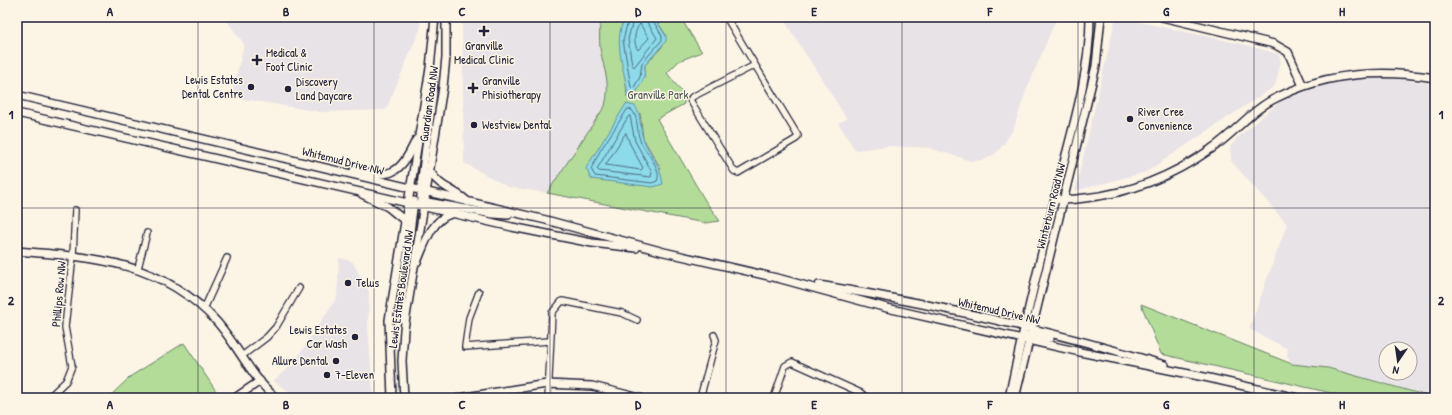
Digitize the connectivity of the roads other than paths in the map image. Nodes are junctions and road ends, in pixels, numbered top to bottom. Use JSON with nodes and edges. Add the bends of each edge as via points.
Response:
{"nodes":[{"id":1,"x":435,"y":17,"type":"edge"},
{"id":2,"x":446,"y":17,"type":"edge"},
{"id":3,"x":726,"y":17,"type":"edge"},
{"id":4,"x":1090,"y":17,"type":"edge"},
{"id":5,"x":1101,"y":17,"type":"edge"},
{"id":6,"x":1162,"y":17,"type":"edge"},
{"id":7,"x":755,"y":65,"type":"junction"},
{"id":8,"x":430,"y":68,"type":"junction"},
{"id":9,"x":1435,"y":78,"type":"edge"},
{"id":10,"x":1303,"y":86,"type":"junction"},
{"id":11,"x":17,"y":96,"type":"edge"},
{"id":12,"x":17,"y":113,"type":"edge"},
{"id":13,"x":420,"y":131,"type":"junction"},
{"id":14,"x":430,"y":170,"type":"junction"},
{"id":15,"x":341,"y":172,"type":"junction"},
{"id":16,"x":410,"y":189,"type":"junction"},
{"id":17,"x":357,"y":191,"type":"junction"},
{"id":18,"x":423,"y":192,"type":"junction"},
{"id":19,"x":1055,"y":199,"type":"junction"},
{"id":20,"x":1063,"y":201,"type":"junction"},
{"id":21,"x":468,"y":202,"type":"junction"},
{"id":22,"x":418,"y":203,"type":"junction"},
{"id":23,"x":75,"y":210,"type":"dead end"},
{"id":24,"x":451,"y":213,"type":"junction"},
{"id":25,"x":524,"y":215,"type":"junction"},
{"id":26,"x":404,"y":220,"type":"junction"},
{"id":27,"x":147,"y":233,"type":"dead end"},
{"id":28,"x":17,"y":252,"type":"edge"},
{"id":29,"x":664,"y":252,"type":"junction"},
{"id":30,"x":73,"y":256,"type":"junction"},
{"id":31,"x":227,"y":258,"type":"dead end"},
{"id":32,"x":138,"y":268,"type":"junction"},
{"id":33,"x":413,"y":271,"type":"junction"},
{"id":34,"x":781,"y":279,"type":"junction"},
{"id":35,"x":299,"y":288,"type":"dead end"},
{"id":36,"x":479,"y":292,"type":"dead end"},
{"id":37,"x":204,"y":309,"type":"junction"},
{"id":38,"x":637,"y":320,"type":"dead end"},
{"id":39,"x":1023,"y":327,"type":"junction"},
{"id":40,"x":404,"y":329,"type":"junction"},
{"id":41,"x":714,"y":335,"type":"dead end"},
{"id":42,"x":1031,"y":335,"type":"junction"},
{"id":43,"x":1020,"y":338,"type":"junction"},
{"id":44,"x":550,"y":341,"type":"junction"},
{"id":45,"x":242,"y":356,"type":"junction"},
{"id":46,"x":1209,"y":378,"type":"junction"},
{"id":47,"x":260,"y":381,"type":"junction"},
{"id":48,"x":547,"y":384,"type":"junction"},
{"id":49,"x":860,"y":396,"type":"edge"},
{"id":50,"x":629,"y":397,"type":"edge"},
{"id":51,"x":48,"y":398,"type":"edge"},
{"id":52,"x":235,"y":398,"type":"edge"},
{"id":53,"x":276,"y":398,"type":"edge"},
{"id":54,"x":392,"y":398,"type":"edge"},
{"id":55,"x":404,"y":398,"type":"edge"},
{"id":56,"x":462,"y":398,"type":"edge"},
{"id":57,"x":548,"y":398,"type":"edge"},
{"id":58,"x":640,"y":398,"type":"edge"},
{"id":59,"x":700,"y":398,"type":"edge"},
{"id":60,"x":774,"y":398,"type":"edge"},
{"id":61,"x":866,"y":398,"type":"edge"},
{"id":62,"x":1009,"y":398,"type":"edge"},
{"id":63,"x":1015,"y":398,"type":"edge"},
{"id":64,"x":1298,"y":398,"type":"edge"}],
"edges":[{"from":1,"to":8,"type":"main road","name":"Guardian Road NW"},
{"from":2,"to":14,"type":"main road","name":"Guardian Road NW","via":[[445,76]]},
{"from":3,"to":7,"type":"street"},
{"from":4,"to":19,"type":"main road","name":"Winterburn Road NW","via":[[1080,97]]},
{"from":5,"to":20,"type":"main road","name":"Winterburn Road NW","via":[[1096,66]]},
{"from":6,"to":10,"type":"main road","via":[[1274,44],[1288,52]]},
{"from":7,"to":7,"type":"street","via":[[798,136],[738,173],[734,171],[690,100]]},
{"from":8,"to":13,"type":"main road","name":"Guardian Road NW"},
{"from":8,"to":18,"type":"main road","via":[[433,92]]},
{"from":9,"to":10,"type":"main road","via":[[1414,74],[1362,73]]},
{"from":10,"to":20,"type":"main road","via":[[1276,97],[1244,119],[1212,148],[1156,181],[1122,192]]},
{"from":11,"to":15,"type":"main road","name":"Whitemud Drive NW"},
{"from":12,"to":17,"type":"main road","name":"Whitemud Drive NW"},
{"from":13,"to":15,"type":"main road","via":[[407,158],[392,172],[380,175],[353,170]]},
{"from":13,"to":16,"type":"main road","name":"Guardian Road NW"},
{"from":14,"to":18,"type":"main road","name":"Guardian Road NW"},
{"from":14,"to":21,"type":"main road","via":[[439,184],[461,195]]},
{"from":15,"to":16,"type":"main road","name":"Whitemud Drive NW"},
{"from":16,"to":18,"type":"main road","name":"Whitemud Drive NW"},
{"from":16,"to":22,"type":"main road","name":"Guardian Road NW"},
{"from":17,"to":22,"type":"main road","name":"Whitemud Drive NW"},
{"from":17,"to":26,"type":"main road","via":[[388,207]]},
{"from":18,"to":21,"type":"main road","name":"Whitemud Drive NW"},
{"from":18,"to":22,"type":"main road"},
{"from":19,"to":20,"type":"main road"},
{"from":19,"to":39,"type":"main road","name":"Winterburn Road NW"},
{"from":20,"to":42,"type":"main road","name":"Winterburn Road NW"},
{"from":21,"to":25,"type":"main road","name":"Whitemud Drive NW"},
{"from":22,"to":24,"type":"main road","name":"Whitemud Drive NW"},
{"from":22,"to":25,"type":"main road","via":[[493,214]]},
{"from":22,"to":26,"type":"main road","name":"Lewis Estates Boulevard NW"},
{"from":22,"to":33,"type":"main road","name":"Lewis Estates Boulevard NW"},
{"from":22,"to":40,"type":"main road","via":[[401,303]]},
{"from":23,"to":30,"type":"street","name":"Phillips Row NW"},
{"from":24,"to":29,"type":"main road","name":"Whitemud Drive NW","via":[[541,234]]},
{"from":24,"to":33,"type":"main road","via":[[436,223]]},
{"from":25,"to":29,"type":"main road","name":"Whitemud Drive NW"},
{"from":26,"to":54,"type":"main road","name":"Lewis Estates Boulevard NW","via":[[389,320]]},
{"from":27,"to":32,"type":"street"},
{"from":28,"to":30,"type":"main road"},
{"from":29,"to":34,"type":"main road","name":"Whitemud Drive NW"},
{"from":30,"to":32,"type":"main road","via":[[117,262]]},
{"from":30,"to":51,"type":"street","name":"Phillips Row NW","via":[[65,327],[71,372],[66,381]]},
{"from":31,"to":37,"type":"street"},
{"from":32,"to":37,"type":"main road","via":[[171,285]]},
{"from":33,"to":40,"type":"main road","name":"Lewis Estates Boulevard NW"},
{"from":34,"to":39,"type":"main road","name":"Whitemud Drive NW","via":[[902,300]]},
{"from":34,"to":43,"type":"main road","name":"Whitemud Drive NW","via":[[887,308]]},
{"from":35,"to":45,"type":"street","via":[[276,327]]},
{"from":36,"to":44,"type":"street","via":[[469,318],[465,347]]},
{"from":37,"to":45,"type":"main road"},
{"from":38,"to":44,"type":"street","via":[[622,313],[562,301],[552,313]]},
{"from":39,"to":42,"type":"main road","name":"Whitemud Drive NW"},
{"from":39,"to":43,"type":"main road","name":"Winterburn Road NW"},
{"from":40,"to":55,"type":"main road","name":"Lewis Estates Boulevard NW"},
{"from":41,"to":59,"type":"street","via":[[716,340]]},
{"from":42,"to":43,"type":"main road"},
{"from":42,"to":46,"type":"main road","name":"Whitemud Drive NW"},
{"from":42,"to":46,"type":"main road","name":"Whitemud Drive NW","via":[[1130,354]]},
{"from":42,"to":63,"type":"main road","name":"Winterburn Road NW"},
{"from":43,"to":62,"type":"main road","name":"Winterburn Road NW"},
{"from":44,"to":48,"type":"street"},
{"from":45,"to":47,"type":"main road"},
{"from":46,"to":64,"type":"main road","name":"Whitemud Drive NW"},
{"from":47,"to":52,"type":"main road"},
{"from":47,"to":53,"type":"main road"},
{"from":48,"to":50,"type":"main road","via":[[592,386]]},
{"from":48,"to":56,"type":"main road"},
{"from":48,"to":57,"type":"street"},
{"from":49,"to":60,"type":"street","via":[[792,362],[785,366]]},
{"from":49,"to":61,"type":"street"},
{"from":50,"to":58,"type":"main road"}]}
